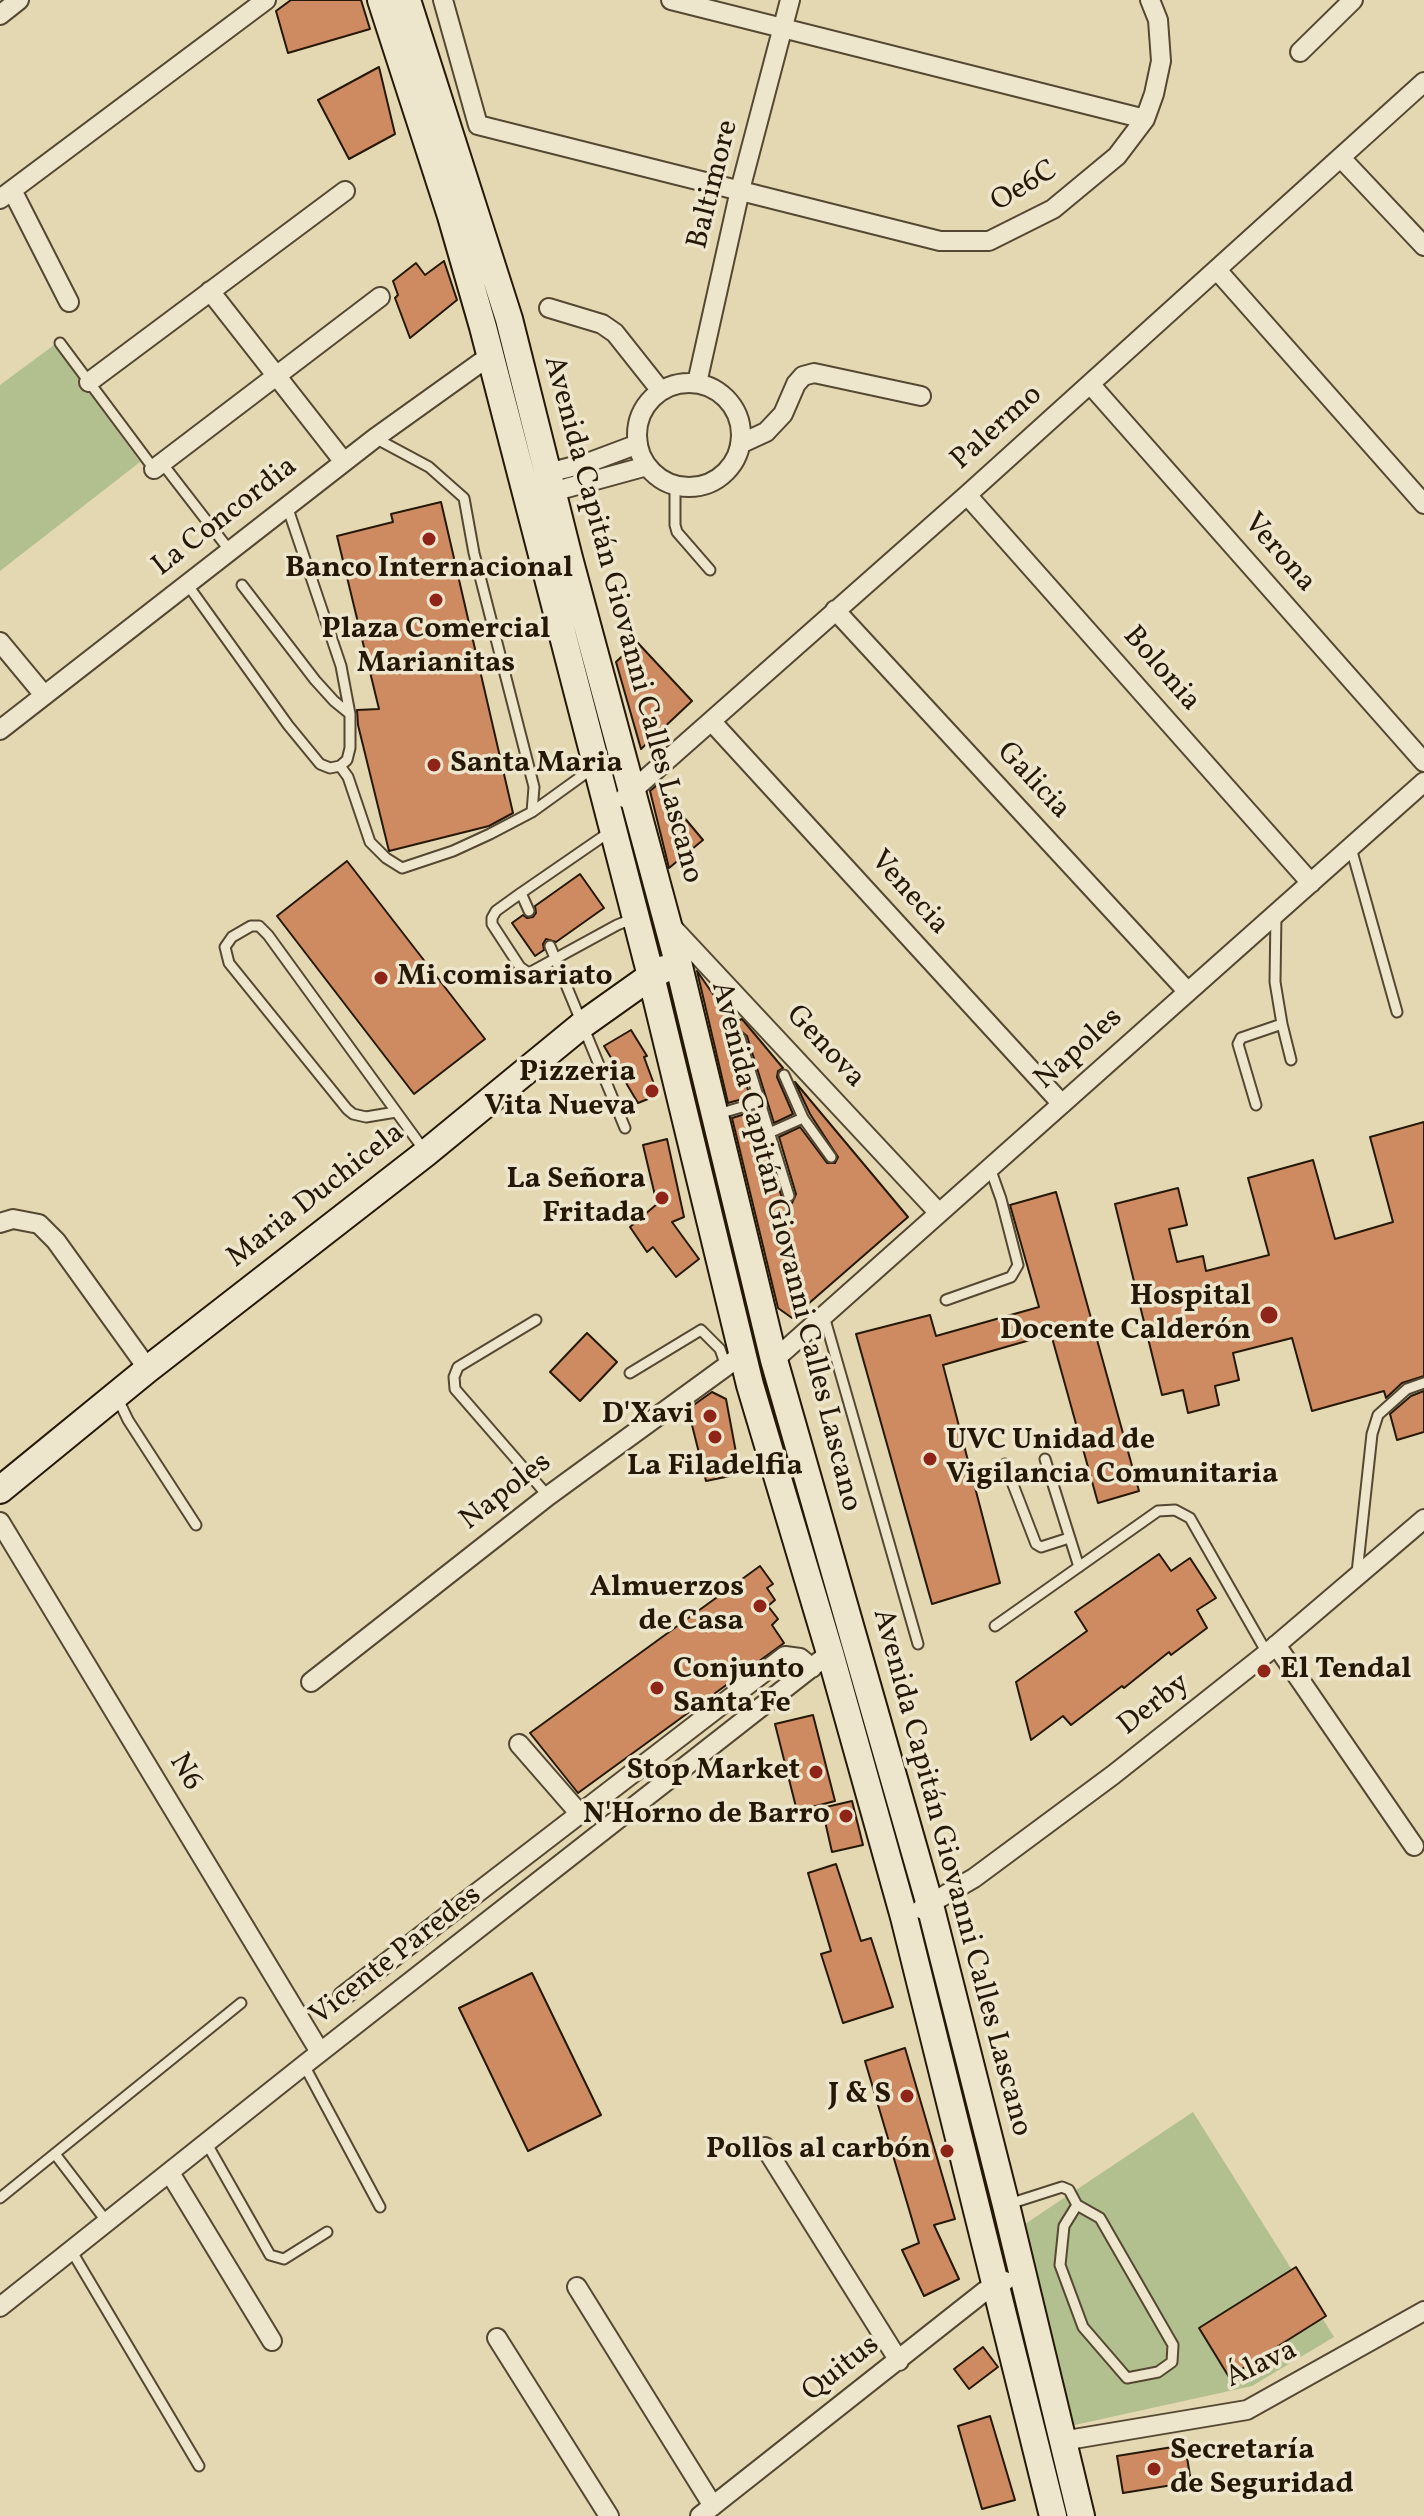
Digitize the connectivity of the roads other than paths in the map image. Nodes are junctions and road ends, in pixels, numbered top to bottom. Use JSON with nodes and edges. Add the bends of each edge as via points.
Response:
{"nodes":[{"id":1,"x":19,"y":0,"type":"edge"},
{"id":2,"x":266,"y":0,"type":"edge"},
{"id":3,"x":381,"y":0,"type":"edge"},
{"id":4,"x":407,"y":0,"type":"edge"},
{"id":5,"x":443,"y":0,"type":"edge"},
{"id":6,"x":671,"y":0,"type":"edge"},
{"id":7,"x":790,"y":0,"type":"edge"},
{"id":8,"x":1150,"y":0,"type":"edge"},
{"id":9,"x":1353,"y":0,"type":"edge"},
{"id":10,"x":0,"y":15,"type":"edge"},
{"id":11,"x":782,"y":29,"type":"junction"},
{"id":12,"x":1300,"y":52,"type":"dead end"},
{"id":13,"x":1424,"y":82,"type":"edge"},
{"id":14,"x":1145,"y":119,"type":"junction"},
{"id":15,"x":1341,"y":158,"type":"junction"},
{"id":16,"x":740,"y":190,"type":"junction"},
{"id":17,"x":345,"y":191,"type":"dead end"},
{"id":18,"x":6,"y":194,"type":"edge"},
{"id":19,"x":1424,"y":246,"type":"edge"},
{"id":20,"x":1217,"y":270,"type":"junction"},
{"id":21,"x":210,"y":291,"type":"junction"},
{"id":22,"x":380,"y":297,"type":"dead end"},
{"id":23,"x":69,"y":302,"type":"dead end"},
{"id":24,"x":549,"y":308,"type":"dead end"},
{"id":25,"x":60,"y":343,"type":"dead end"},
{"id":26,"x":491,"y":355,"type":"junction"},
{"id":27,"x":276,"y":375,"type":"junction"},
{"id":28,"x":89,"y":382,"type":"junction"},
{"id":29,"x":697,"y":383,"type":"junction"},
{"id":30,"x":1090,"y":384,"type":"junction"},
{"id":31,"x":661,"y":391,"type":"junction"},
{"id":32,"x":921,"y":396,"type":"dead end"},
{"id":33,"x":375,"y":438,"type":"junction"},
{"id":34,"x":638,"y":444,"type":"junction"},
{"id":35,"x":740,"y":444,"type":"junction"},
{"id":36,"x":344,"y":462,"type":"junction"},
{"id":37,"x":158,"y":466,"type":"junction"},
{"id":38,"x":647,"y":466,"type":"junction"},
{"id":39,"x":550,"y":482,"type":"junction"},
{"id":40,"x":675,"y":485,"type":"junction"},
{"id":41,"x":967,"y":495,"type":"junction"},
{"id":42,"x":1424,"y":504,"type":"edge"},
{"id":43,"x":287,"y":506,"type":"junction"},
{"id":44,"x":230,"y":551,"type":"junction"},
{"id":45,"x":710,"y":570,"type":"dead end"},
{"id":46,"x":187,"y":584,"type":"junction"},
{"id":47,"x":242,"y":585,"type":"dead end"},
{"id":48,"x":835,"y":610,"type":"junction"},
{"id":49,"x":0,"y":642,"type":"edge"},
{"id":50,"x":44,"y":695,"type":"junction"},
{"id":51,"x":350,"y":714,"type":"junction"},
{"id":52,"x":712,"y":722,"type":"junction"},
{"id":53,"x":0,"y":730,"type":"edge"},
{"id":54,"x":1424,"y":762,"type":"edge"},
{"id":55,"x":340,"y":766,"type":"junction"},
{"id":56,"x":595,"y":767,"type":"junction"},
{"id":57,"x":1424,"y":782,"type":"edge"},
{"id":58,"x":631,"y":792,"type":"junction"},
{"id":59,"x":532,"y":812,"type":"junction"},
{"id":60,"x":609,"y":822,"type":"junction"},
{"id":61,"x":1351,"y":848,"type":"junction"},
{"id":62,"x":1311,"y":883,"type":"junction"},
{"id":63,"x":521,"y":893,"type":"junction"},
{"id":64,"x":529,"y":911,"type":"dead end"},
{"id":65,"x":1276,"y":914,"type":"junction"},
{"id":66,"x":635,"y":918,"type":"junction"},
{"id":67,"x":667,"y":922,"type":"junction"},
{"id":68,"x":550,"y":946,"type":"dead end"},
{"id":69,"x":555,"y":958,"type":"junction"},
{"id":70,"x":678,"y":962,"type":"junction"},
{"id":71,"x":651,"y":976,"type":"junction"},
{"id":72,"x":1188,"y":992,"type":"junction"},
{"id":73,"x":1397,"y":1012,"type":"dead end"},
{"id":74,"x":1282,"y":1024,"type":"junction"},
{"id":75,"x":582,"y":1025,"type":"junction"},
{"id":76,"x":740,"y":1038,"type":"dead end"},
{"id":77,"x":1291,"y":1060,"type":"dead end"},
{"id":78,"x":784,"y":1075,"type":"dead end"},
{"id":79,"x":759,"y":1102,"type":"junction"},
{"id":80,"x":1062,"y":1104,"type":"junction"},
{"id":81,"x":1256,"y":1105,"type":"dead end"},
{"id":82,"x":396,"y":1112,"type":"junction"},
{"id":83,"x":715,"y":1115,"type":"junction"},
{"id":84,"x":803,"y":1118,"type":"junction"},
{"id":85,"x":625,"y":1128,"type":"dead end"},
{"id":86,"x":769,"y":1133,"type":"junction"},
{"id":87,"x":426,"y":1153,"type":"junction"},
{"id":88,"x":831,"y":1157,"type":"dead end"},
{"id":89,"x":990,"y":1168,"type":"junction"},
{"id":90,"x":789,"y":1196,"type":"dead end"},
{"id":91,"x":939,"y":1213,"type":"junction"},
{"id":92,"x":0,"y":1223,"type":"edge"},
{"id":93,"x":946,"y":1300,"type":"dead end"},
{"id":94,"x":824,"y":1316,"type":"junction"},
{"id":95,"x":536,"y":1320,"type":"dead end"},
{"id":96,"x":734,"y":1360,"type":"junction"},
{"id":97,"x":774,"y":1360,"type":"junction"},
{"id":98,"x":148,"y":1369,"type":"junction"},
{"id":99,"x":630,"y":1373,"type":"dead end"},
{"id":100,"x":1424,"y":1383,"type":"edge"},
{"id":101,"x":116,"y":1395,"type":"junction"},
{"id":102,"x":1045,"y":1459,"type":"dead end"},
{"id":103,"x":1005,"y":1464,"type":"dead end"},
{"id":104,"x":0,"y":1490,"type":"edge"},
{"id":105,"x":548,"y":1496,"type":"junction"},
{"id":106,"x":1424,"y":1519,"type":"edge"},
{"id":107,"x":0,"y":1522,"type":"edge"},
{"id":108,"x":196,"y":1525,"type":"dead end"},
{"id":109,"x":1069,"y":1538,"type":"junction"},
{"id":110,"x":1079,"y":1567,"type":"junction"},
{"id":111,"x":1356,"y":1575,"type":"junction"},
{"id":112,"x":995,"y":1626,"type":"dead end"},
{"id":113,"x":918,"y":1644,"type":"dead end"},
{"id":114,"x":1271,"y":1649,"type":"junction"},
{"id":115,"x":821,"y":1661,"type":"junction"},
{"id":116,"x":311,"y":1682,"type":"dead end"},
{"id":117,"x":519,"y":1744,"type":"dead end"},
{"id":118,"x":580,"y":1814,"type":"junction"},
{"id":119,"x":1414,"y":1846,"type":"dead end"},
{"id":120,"x":930,"y":1905,"type":"junction"},
{"id":121,"x":904,"y":1917,"type":"junction"},
{"id":122,"x":343,"y":1996,"type":"dead end"},
{"id":123,"x":241,"y":2003,"type":"dead end"},
{"id":124,"x":320,"y":2052,"type":"junction"},
{"id":125,"x":304,"y":2065,"type":"junction"},
{"id":126,"x":207,"y":2144,"type":"junction"},
{"id":127,"x":765,"y":2147,"type":"dead end"},
{"id":128,"x":55,"y":2154,"type":"junction"},
{"id":129,"x":170,"y":2173,"type":"junction"},
{"id":130,"x":0,"y":2198,"type":"edge"},
{"id":131,"x":1006,"y":2205,"type":"junction"},
{"id":132,"x":1077,"y":2205,"type":"junction"},
{"id":133,"x":380,"y":2207,"type":"dead end"},
{"id":134,"x":107,"y":2222,"type":"junction"},
{"id":135,"x":327,"y":2232,"type":"dead end"},
{"id":136,"x":71,"y":2250,"type":"junction"},
{"id":137,"x":1021,"y":2274,"type":"junction"},
{"id":138,"x":996,"y":2285,"type":"junction"},
{"id":139,"x":577,"y":2287,"type":"dead end"},
{"id":140,"x":0,"y":2307,"type":"edge"},
{"id":141,"x":1424,"y":2311,"type":"edge"},
{"id":142,"x":497,"y":2338,"type":"dead end"},
{"id":143,"x":272,"y":2341,"type":"dead end"},
{"id":144,"x":899,"y":2361,"type":"junction"},
{"id":145,"x":1062,"y":2441,"type":"junction"},
{"id":146,"x":199,"y":2466,"type":"dead end"},
{"id":147,"x":706,"y":2511,"type":"edge"},
{"id":148,"x":609,"y":2516,"type":"edge"},
{"id":149,"x":1053,"y":2516,"type":"edge"},
{"id":150,"x":1081,"y":2516,"type":"edge"}],
"edges":[{"from":1,"to":10,"type":"street"},
{"from":2,"to":18,"type":"street"},
{"from":3,"to":26,"type":"main road","name":"Avenida Capitán Giovanni Calles Lascano"},
{"from":4,"to":39,"type":"main road","name":"Avenida Capitán Giovanni Calles Lascano","via":[[509,319]]},
{"from":5,"to":16,"type":"street","name":"Oe6C","via":[[478,125]]},
{"from":6,"to":11,"type":"street"},
{"from":7,"to":11,"type":"street","name":"Baltimore"},
{"from":8,"to":14,"type":"street","name":"Oe6C","via":[[1158,20],[1161,61]]},
{"from":9,"to":12,"type":"street"},
{"from":11,"to":14,"type":"street"},
{"from":11,"to":16,"type":"street","name":"Baltimore"},
{"from":13,"to":15,"type":"street","name":"Palermo"},
{"from":14,"to":16,"type":"street","name":"Oe6C","via":[[1117,156],[1053,209],[989,241],[940,241]]},
{"from":15,"to":19,"type":"street"},
{"from":15,"to":20,"type":"street","name":"Palermo"},
{"from":16,"to":29,"type":"street","name":"Baltimore"},
{"from":17,"to":21,"type":"street"},
{"from":18,"to":23,"type":"street"},
{"from":20,"to":30,"type":"street","name":"Palermo"},
{"from":20,"to":42,"type":"street"},
{"from":21,"to":27,"type":"street"},
{"from":21,"to":28,"type":"street"},
{"from":22,"to":27,"type":"street"},
{"from":24,"to":31,"type":"street","via":[[615,333]]},
{"from":25,"to":28,"type":"lane"},
{"from":26,"to":33,"type":"street","name":"La Concordia"},
{"from":26,"to":56,"type":"main road","name":"Avenida Capitán Giovanni Calles Lascano"},
{"from":27,"to":36,"type":"street"},
{"from":27,"to":37,"type":"street"},
{"from":28,"to":37,"type":"lane"},
{"from":29,"to":31,"type":"street"},
{"from":29,"to":35,"type":"street","via":[[713,388],[736,412]]},
{"from":30,"to":41,"type":"street","name":"Palermo"},
{"from":30,"to":54,"type":"street","name":"Verona"},
{"from":31,"to":34,"type":"street","via":[[638,423]]},
{"from":32,"to":35,"type":"street","via":[[814,373],[796,384],[783,414],[766,432]]},
{"from":33,"to":36,"type":"street","name":"La Concordia"},
{"from":33,"to":59,"type":"lane","via":[[429,467],[464,498],[534,787]]},
{"from":34,"to":38,"type":"street"},
{"from":34,"to":39,"type":"street"},
{"from":35,"to":40,"type":"street","via":[[728,467],[708,483]]},
{"from":36,"to":43,"type":"street","name":"La Concordia"},
{"from":37,"to":44,"type":"lane"},
{"from":38,"to":39,"type":"street"},
{"from":38,"to":40,"type":"street"},
{"from":39,"to":58,"type":"main road","name":"Avenida Capitán Giovanni Calles Lascano"},
{"from":40,"to":45,"type":"lane","via":[[677,532]]},
{"from":41,"to":48,"type":"street","name":"Palermo"},
{"from":41,"to":62,"type":"street","name":"Bolonia"},
{"from":43,"to":44,"type":"street","name":"La Concordia"},
{"from":43,"to":51,"type":"lane","via":[[325,612]]},
{"from":44,"to":46,"type":"street","name":"La Concordia"},
{"from":46,"to":50,"type":"street","name":"La Concordia"},
{"from":46,"to":55,"type":"lane","via":[[320,764]]},
{"from":47,"to":51,"type":"lane","via":[[315,680]]},
{"from":48,"to":52,"type":"street","name":"Palermo"},
{"from":48,"to":72,"type":"street","name":"Galicia"},
{"from":49,"to":50,"type":"street"},
{"from":50,"to":53,"type":"street","name":"La Concordia"},
{"from":51,"to":55,"type":"lane","via":[[350,748]]},
{"from":52,"to":58,"type":"street","name":"Palermo"},
{"from":52,"to":80,"type":"street","name":"Venecia"},
{"from":55,"to":59,"type":"lane","via":[[370,842],[402,868],[453,851]]},
{"from":56,"to":59,"type":"lane"},
{"from":56,"to":60,"type":"main road","name":"Avenida Capitán Giovanni Calles Lascano"},
{"from":57,"to":61,"type":"street","name":"Napoles"},
{"from":58,"to":60,"type":"street","name":"Palermo"},
{"from":58,"to":67,"type":"main road","name":"Avenida Capitán Giovanni Calles Lascano"},
{"from":60,"to":63,"type":"lane"},
{"from":60,"to":66,"type":"main road","name":"Avenida Capitán Giovanni Calles Lascano"},
{"from":61,"to":62,"type":"street","name":"Napoles"},
{"from":61,"to":73,"type":"lane"},
{"from":62,"to":65,"type":"street","name":"Napoles"},
{"from":63,"to":64,"type":"lane"},
{"from":63,"to":69,"type":"lane","via":[[496,911],[492,924],[527,972]]},
{"from":65,"to":72,"type":"street","name":"Napoles"},
{"from":65,"to":74,"type":"lane","via":[[1275,982]]},
{"from":66,"to":69,"type":"lane"},
{"from":66,"to":71,"type":"main road","name":"Avenida Capitán Giovanni Calles Lascano"},
{"from":67,"to":70,"type":"main road","name":"Avenida Capitán Giovanni Calles Lascano"},
{"from":67,"to":91,"type":"street","name":"Genova"},
{"from":68,"to":69,"type":"lane"},
{"from":69,"to":75,"type":"lane"},
{"from":70,"to":71,"type":"main road","name":"Maria Duchicela"},
{"from":70,"to":83,"type":"main road","name":"Avenida Capitán Giovanni Calles Lascano"},
{"from":71,"to":75,"type":"main road","name":"Maria Duchicela"},
{"from":71,"to":96,"type":"main road","name":"Avenida Capitán Giovanni Calles Lascano"},
{"from":72,"to":80,"type":"street","name":"Napoles"},
{"from":74,"to":77,"type":"lane"},
{"from":74,"to":81,"type":"lane","via":[[1241,1038],[1238,1044]]},
{"from":75,"to":85,"type":"lane"},
{"from":75,"to":87,"type":"main road","name":"Maria Duchicela"},
{"from":76,"to":79,"type":"lane"},
{"from":78,"to":84,"type":"lane"},
{"from":79,"to":83,"type":"lane"},
{"from":79,"to":86,"type":"lane"},
{"from":80,"to":89,"type":"street","name":"Napoles"},
{"from":82,"to":82,"type":"lane","via":[[268,935],[251,926],[232,937],[225,947],[229,963],[347,1109],[366,1117]]},
{"from":82,"to":87,"type":"lane"},
{"from":83,"to":97,"type":"main road","name":"Avenida Capitán Giovanni Calles Lascano"},
{"from":84,"to":86,"type":"lane"},
{"from":84,"to":88,"type":"lane"},
{"from":86,"to":90,"type":"lane"},
{"from":87,"to":98,"type":"main road","name":"Maria Duchicela"},
{"from":89,"to":91,"type":"street","name":"Napoles"},
{"from":89,"to":93,"type":"lane","via":[[1018,1265],[1011,1277]]},
{"from":91,"to":94,"type":"street","name":"Napoles"},
{"from":92,"to":98,"type":"street","via":[[13,1219],[39,1224]]},
{"from":94,"to":97,"type":"street","name":"Napoles"},
{"from":94,"to":113,"type":"lane"},
{"from":95,"to":105,"type":"lane","via":[[458,1367],[454,1377],[455,1389]]},
{"from":96,"to":99,"type":"lane","via":[[701,1330]]},
{"from":96,"to":105,"type":"street","name":"Napoles"},
{"from":96,"to":115,"type":"main road","name":"Avenida Capitán Giovanni Calles Lascano"},
{"from":97,"to":120,"type":"main road","name":"Avenida Capitán Giovanni Calles Lascano"},
{"from":98,"to":101,"type":"main road","name":"Maria Duchicela"},
{"from":100,"to":111,"type":"lane","via":[[1407,1389],[1378,1415]]},
{"from":101,"to":104,"type":"main road","name":"Maria Duchicela"},
{"from":101,"to":108,"type":"lane"},
{"from":102,"to":109,"type":"lane"},
{"from":103,"to":109,"type":"lane","via":[[1036,1544]]},
{"from":105,"to":116,"type":"street","name":"Napoles"},
{"from":106,"to":111,"type":"street","name":"Derby"},
{"from":107,"to":124,"type":"street","name":"N6"},
{"from":109,"to":110,"type":"lane"},
{"from":110,"to":112,"type":"lane"},
{"from":110,"to":114,"type":"lane","via":[[1158,1511],[1175,1510],[1190,1518]]},
{"from":111,"to":114,"type":"street","name":"Derby"},
{"from":114,"to":119,"type":"street"},
{"from":114,"to":120,"type":"street","name":"Derby","via":[[1113,1775]]},
{"from":115,"to":118,"type":"street","via":[[785,1656]]},
{"from":115,"to":121,"type":"main road","name":"Avenida Capitán Giovanni Calles Lascano"},
{"from":115,"to":124,"type":"street","name":"Vicente Paredes"},
{"from":117,"to":118,"type":"street"},
{"from":118,"to":122,"type":"street"},
{"from":120,"to":121,"type":"street","name":"Derby"},
{"from":120,"to":131,"type":"main road","name":"Avenida Capitán Giovanni Calles Lascano"},
{"from":121,"to":138,"type":"main road","name":"Avenida Capitán Giovanni Calles Lascano"},
{"from":123,"to":128,"type":"lane"},
{"from":124,"to":125,"type":"street","name":"Vicente Paredes"},
{"from":125,"to":126,"type":"street","name":"Vicente Paredes"},
{"from":125,"to":133,"type":"lane"},
{"from":126,"to":129,"type":"street","name":"Vicente Paredes"},
{"from":126,"to":135,"type":"lane","via":[[270,2255],[284,2259]]},
{"from":127,"to":144,"type":"street"},
{"from":128,"to":130,"type":"lane"},
{"from":128,"to":134,"type":"lane"},
{"from":129,"to":134,"type":"street","name":"Vicente Paredes"},
{"from":129,"to":143,"type":"street"},
{"from":131,"to":132,"type":"lane","via":[[1062,2187]]},
{"from":131,"to":137,"type":"main road","name":"Avenida Capitán Giovanni Calles Lascano"},
{"from":132,"to":132,"type":"lane","via":[[1064,2226],[1060,2265],[1083,2327],[1127,2378],[1158,2372],[1172,2362],[1173,2345],[1100,2218]]},
{"from":134,"to":136,"type":"street","name":"Vicente Paredes"},
{"from":136,"to":140,"type":"street","name":"Vicente Paredes"},
{"from":136,"to":146,"type":"lane"},
{"from":137,"to":138,"type":"street","name":"Quitus"},
{"from":137,"to":145,"type":"main road","name":"Avenida Capitán Giovanni Calles Lascano"},
{"from":138,"to":144,"type":"street","name":"Quitus"},
{"from":138,"to":149,"type":"main road","name":"Avenida Capitán Giovanni Calles Lascano"},
{"from":139,"to":147,"type":"street"},
{"from":141,"to":145,"type":"street","name":"Álava","via":[[1247,2410]]},
{"from":142,"to":148,"type":"street"},
{"from":144,"to":147,"type":"street","name":"Quitus"},
{"from":145,"to":150,"type":"main road","name":"Avenida Capitán Giovanni Calles Lascano"}]}
